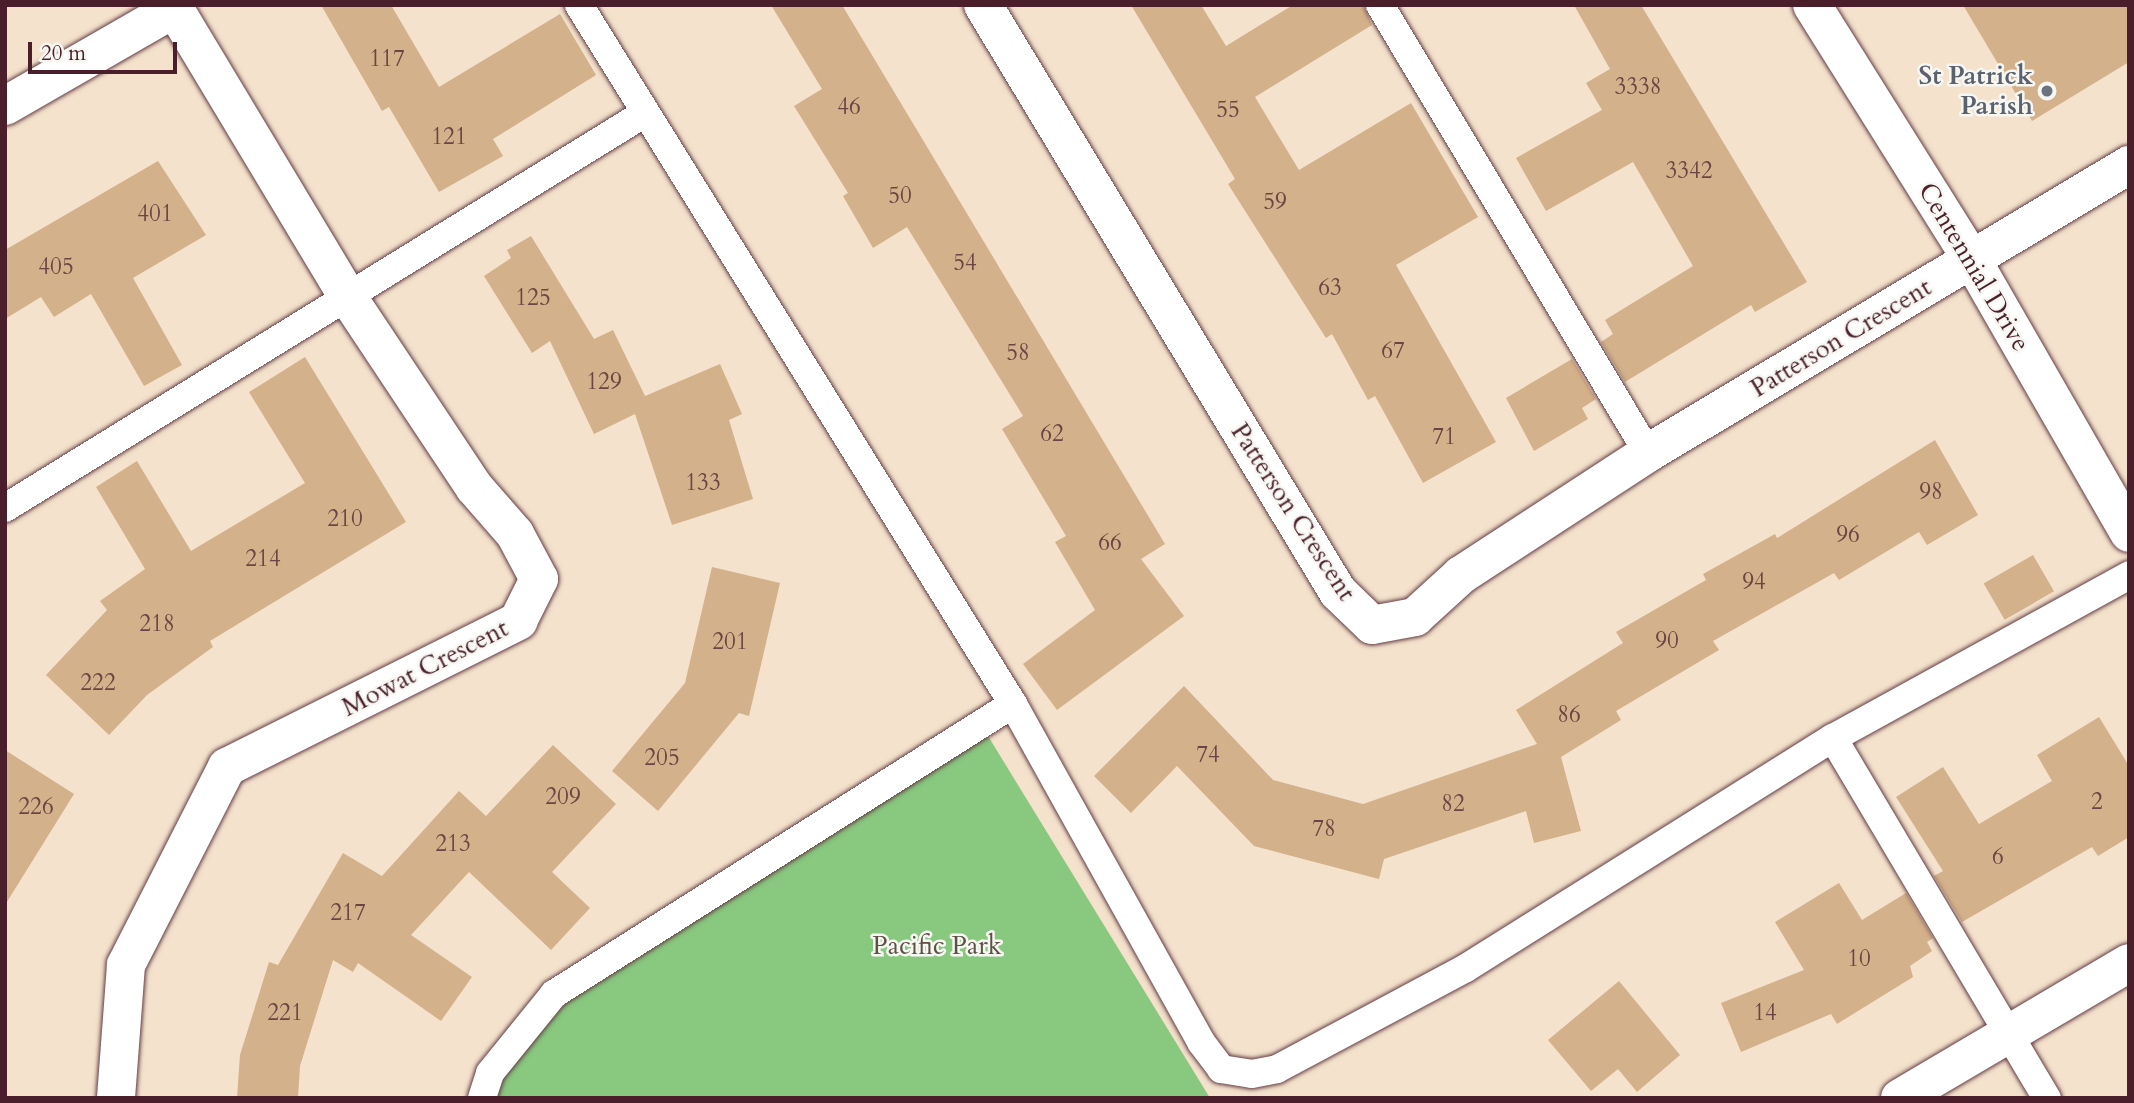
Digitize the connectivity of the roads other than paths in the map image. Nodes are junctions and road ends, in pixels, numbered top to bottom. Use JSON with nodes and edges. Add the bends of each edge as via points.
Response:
{"nodes":[{"id":1,"x":579,"y":5,"type":"edge"},
{"id":2,"x":984,"y":5,"type":"edge"},
{"id":3,"x":1380,"y":5,"type":"edge"},
{"id":4,"x":1812,"y":5,"type":"edge"},
{"id":5,"x":173,"y":7,"type":"edge"},
{"id":6,"x":5,"y":106,"type":"edge"},
{"id":7,"x":645,"y":113,"type":"junction"},
{"id":8,"x":2129,"y":165,"type":"edge"},
{"id":9,"x":1971,"y":258,"type":"junction"},
{"id":10,"x":349,"y":299,"type":"junction"},
{"id":11,"x":1648,"y":453,"type":"junction"},
{"id":12,"x":5,"y":508,"type":"edge"},
{"id":13,"x":2129,"y":533,"type":"edge"},
{"id":14,"x":2129,"y":575,"type":"edge"},
{"id":15,"x":1013,"y":704,"type":"junction"},
{"id":16,"x":1833,"y":738,"type":"junction"},
{"id":17,"x":2129,"y":963,"type":"edge"},
{"id":18,"x":2009,"y":1037,"type":"junction"},
{"id":19,"x":116,"y":1098,"type":"edge"},
{"id":20,"x":482,"y":1098,"type":"edge"},
{"id":21,"x":1900,"y":1098,"type":"edge"},
{"id":22,"x":2047,"y":1098,"type":"edge"}],
"edges":[{"from":1,"to":7,"type":"lane"},
{"from":2,"to":11,"type":"street","name":"Patterson Crescent","via":[[1338,592],[1372,625],[1415,617],[1461,575]]},
{"from":3,"to":11,"type":"lane"},
{"from":4,"to":9,"type":"street","name":"Centennial Drive"},
{"from":5,"to":6,"type":"street","name":"Mowat Crescent"},
{"from":5,"to":10,"type":"street","name":"Mowat Crescent"},
{"from":7,"to":10,"type":"lane"},
{"from":7,"to":15,"type":"lane"},
{"from":8,"to":9,"type":"street","name":"Patterson Crescent"},
{"from":9,"to":11,"type":"street","name":"Patterson Crescent"},
{"from":9,"to":13,"type":"street","name":"Centennial Drive"},
{"from":10,"to":12,"type":"lane"},
{"from":10,"to":19,"type":"street","name":"Mowat Crescent","via":[[474,487],[515,534],[539,579],[518,621],[227,766],[125,965]]},
{"from":14,"to":16,"type":"lane"},
{"from":15,"to":16,"type":"lane","via":[[1201,1042],[1221,1069],[1252,1074],[1277,1069],[1466,968]]},
{"from":15,"to":20,"type":"lane","via":[[554,994],[490,1073]]},
{"from":16,"to":18,"type":"lane"},
{"from":17,"to":18,"type":"street"},
{"from":18,"to":21,"type":"street"},
{"from":18,"to":22,"type":"lane"}]}
